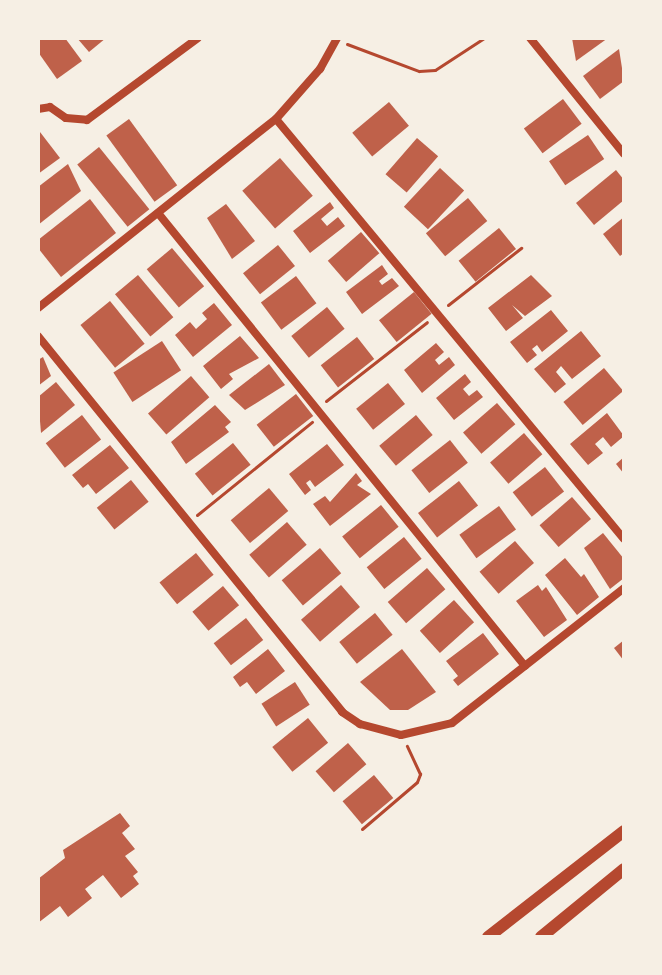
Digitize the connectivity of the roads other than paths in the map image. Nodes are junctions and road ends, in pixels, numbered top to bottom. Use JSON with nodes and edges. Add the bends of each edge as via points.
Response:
{"nodes":[{"id":1,"x":198,"y":38,"type":"edge"},
{"id":2,"x":530,"y":38,"type":"edge"},
{"id":3,"x":336,"y":39,"type":"edge"},
{"id":4,"x":38,"y":109,"type":"edge"},
{"id":5,"x":276,"y":119,"type":"junction"},
{"id":6,"x":624,"y":154,"type":"edge"},
{"id":7,"x":158,"y":213,"type":"junction"},
{"id":8,"x":38,"y":308,"type":"edge"},
{"id":9,"x":38,"y":336,"type":"edge"},
{"id":10,"x":624,"y":539,"type":"edge"},
{"id":11,"x":624,"y":588,"type":"edge"},
{"id":12,"x":525,"y":666,"type":"junction"},
{"id":13,"x":624,"y":831,"type":"edge"},
{"id":14,"x":624,"y":869,"type":"edge"},
{"id":15,"x":489,"y":937,"type":"edge"},
{"id":16,"x":541,"y":937,"type":"edge"}],
"edges":[{"from":1,"to":4,"type":"street","via":[[87,120],[66,118],[50,107]]},
{"from":2,"to":6,"type":"street"},
{"from":3,"to":5,"type":"street","via":[[320,69]]},
{"from":5,"to":7,"type":"street"},
{"from":5,"to":10,"type":"street"},
{"from":7,"to":8,"type":"street"},
{"from":7,"to":12,"type":"street"},
{"from":9,"to":12,"type":"street","via":[[342,712],[380,732],[401,735],[452,723]]},
{"from":11,"to":12,"type":"street"},
{"from":13,"to":15,"type":"street"},
{"from":14,"to":16,"type":"street"}]}
